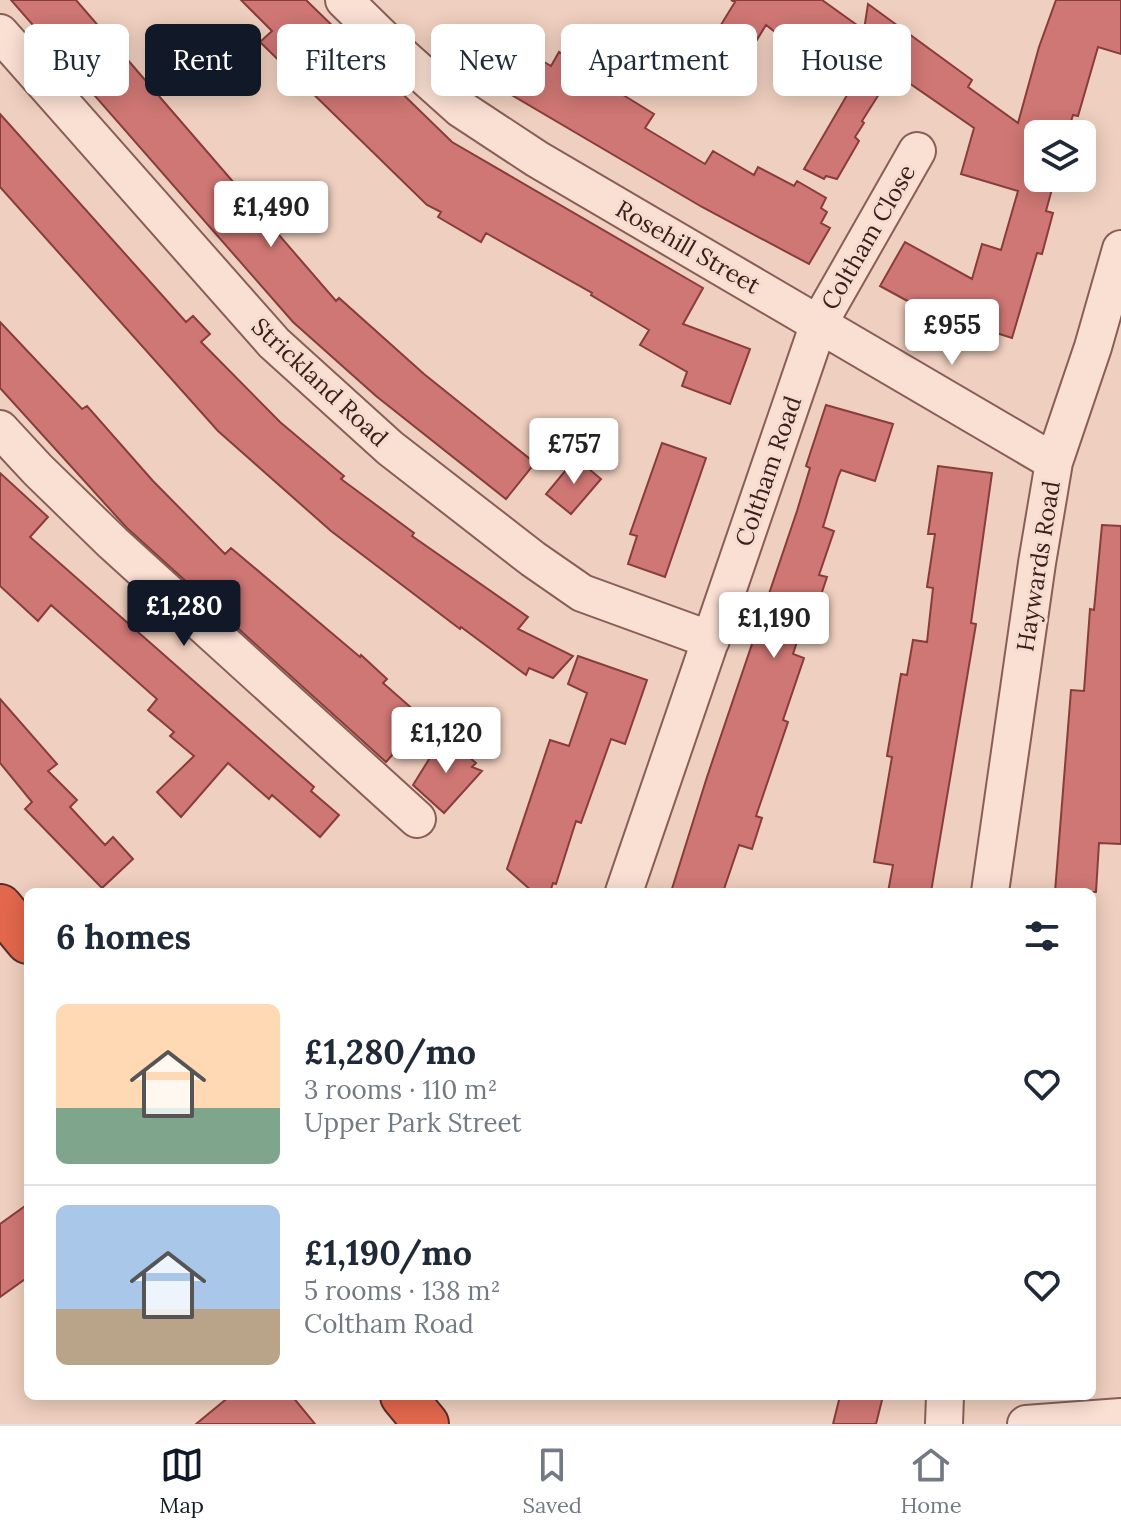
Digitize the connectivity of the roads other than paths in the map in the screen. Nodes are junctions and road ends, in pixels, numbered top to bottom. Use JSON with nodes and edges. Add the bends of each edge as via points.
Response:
{"nodes":[{"id":1,"x":344,"y":0,"type":"edge"},
{"id":2,"x":0,"y":33,"type":"edge"},
{"id":3,"x":917,"y":151,"type":"dead end"},
{"id":4,"x":1121,"y":249,"type":"edge"},
{"id":5,"x":819,"y":323,"type":"junction"},
{"id":6,"x":0,"y":429,"type":"edge"},
{"id":7,"x":1054,"y":462,"type":"junction"},
{"id":8,"x":711,"y":640,"type":"junction"},
{"id":9,"x":417,"y":819,"type":"dead end"},
{"id":10,"x":625,"y":888,"type":"edge"},
{"id":11,"x":991,"y":888,"type":"edge"},
{"id":12,"x":0,"y":907,"type":"edge"},
{"id":13,"x":24,"y":936,"type":"edge"},
{"id":14,"x":406,"y":1400,"type":"edge"},
{"id":15,"x":945,"y":1400,"type":"edge"},
{"id":16,"x":1121,"y":1417,"type":"edge"},
{"id":17,"x":426,"y":1424,"type":"edge"},
{"id":18,"x":944,"y":1424,"type":"edge"},
{"id":19,"x":1026,"y":1424,"type":"edge"}],
"edges":[{"from":1,"to":5,"type":"street","name":"Rosehill Street","via":[[461,109]]},
{"from":2,"to":8,"type":"street","name":"Strickland Road","via":[[274,343],[390,448],[582,593]]},
{"from":3,"to":5,"type":"street","name":"Coltham Close"},
{"from":4,"to":7,"type":"street","name":"Haywards Road"},
{"from":5,"to":7,"type":"street","name":"Rosehill Street"},
{"from":5,"to":8,"type":"street","name":"Coltham Road"},
{"from":6,"to":9,"type":"street","via":[[113,543]]},
{"from":7,"to":11,"type":"street","name":"Haywards Road"},
{"from":8,"to":10,"type":"street","name":"Coltham Road"},
{"from":12,"to":13,"type":"highway"},
{"from":14,"to":17,"type":"highway"},
{"from":15,"to":18,"type":"street"},
{"from":16,"to":19,"type":"street"}]}
